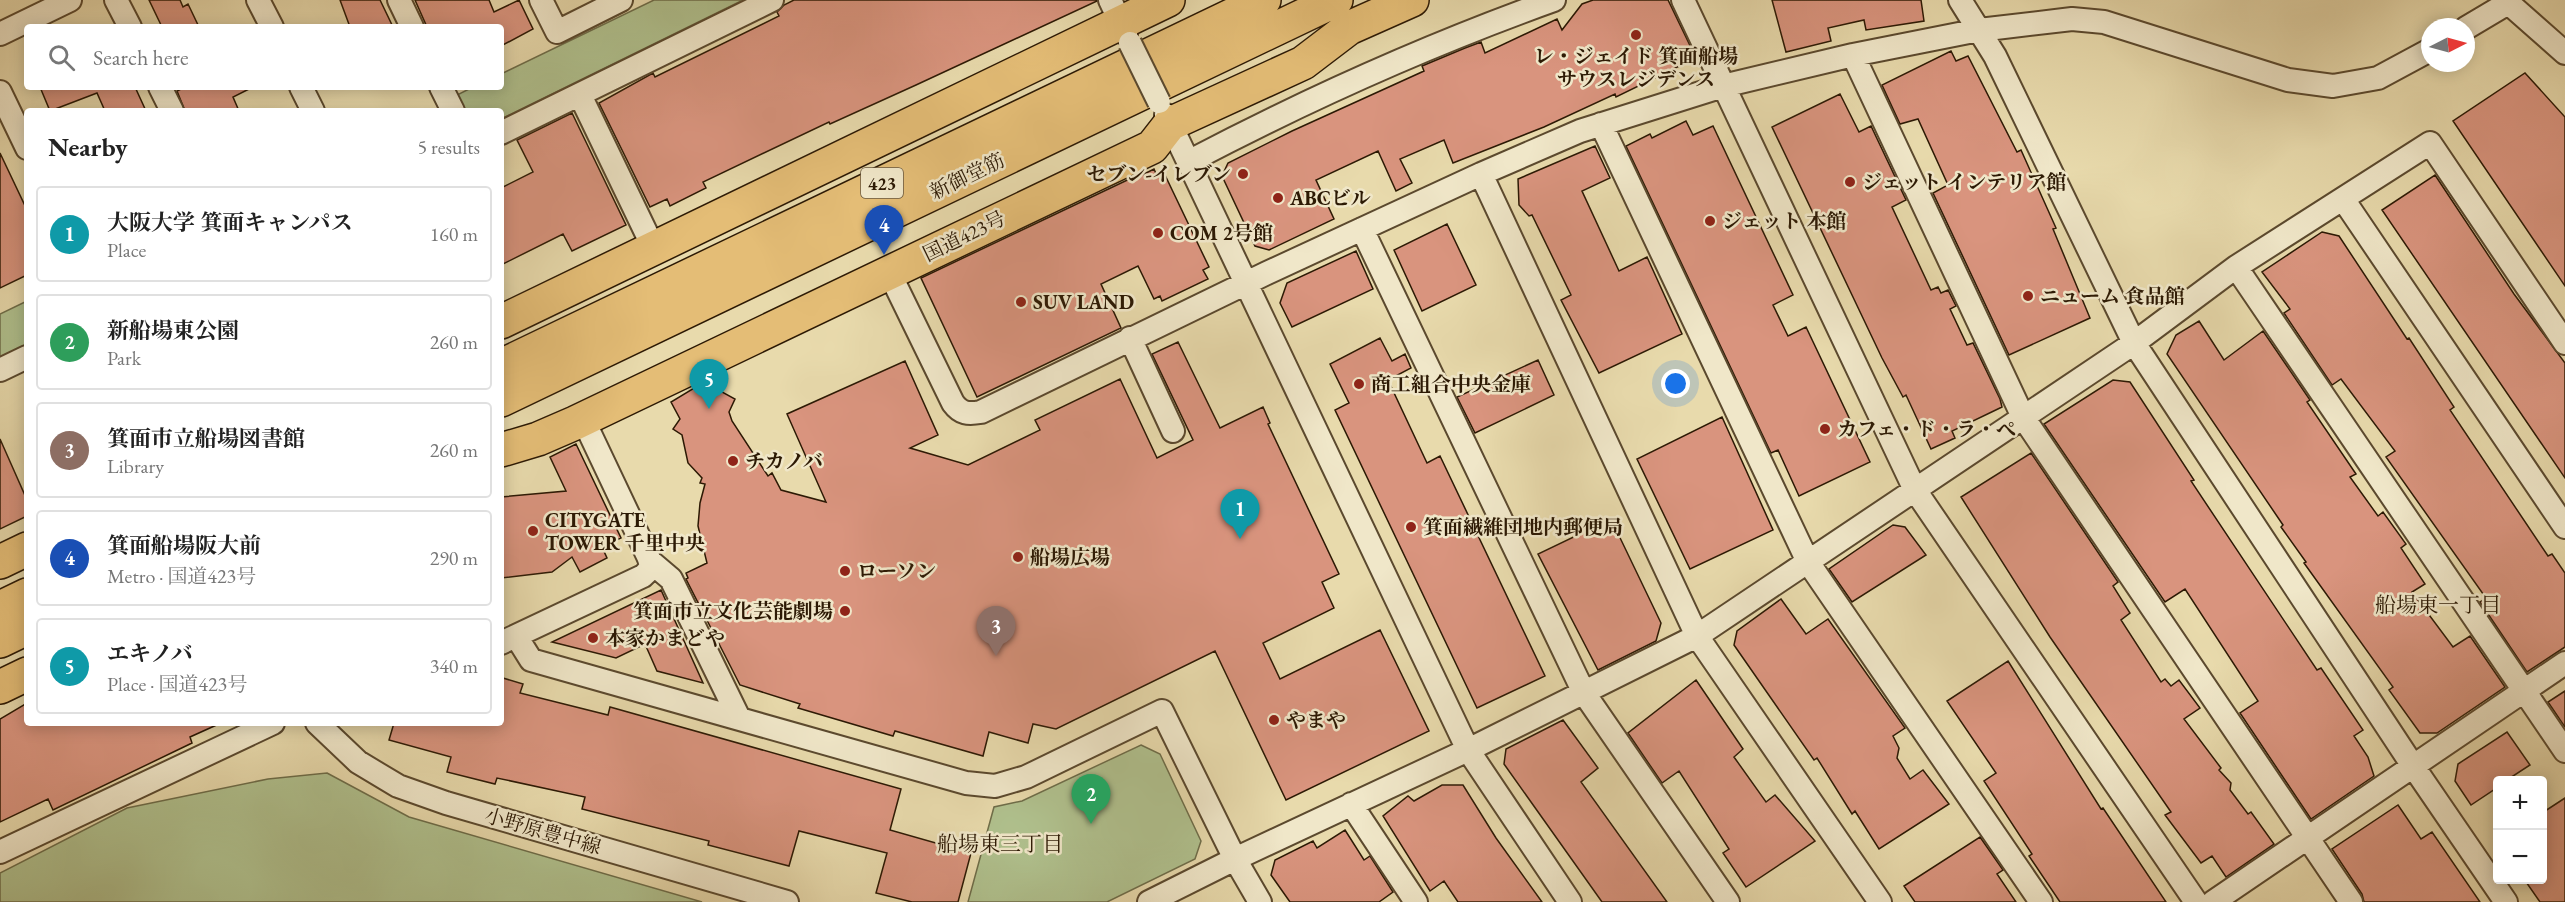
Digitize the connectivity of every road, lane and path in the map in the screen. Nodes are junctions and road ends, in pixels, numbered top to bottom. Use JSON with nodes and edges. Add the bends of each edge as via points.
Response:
{"nodes":[{"id":1,"x":70,"y":0,"type":"edge"},
{"id":2,"x":116,"y":0,"type":"edge"},
{"id":3,"x":258,"y":0,"type":"edge"},
{"id":4,"x":399,"y":0,"type":"edge"},
{"id":5,"x":541,"y":0,"type":"edge"},
{"id":6,"x":621,"y":0,"type":"edge"},
{"id":7,"x":772,"y":0,"type":"edge"},
{"id":8,"x":1168,"y":0,"type":"edge"},
{"id":9,"x":1263,"y":0,"type":"edge"},
{"id":10,"x":1336,"y":0,"type":"edge"},
{"id":11,"x":1412,"y":0,"type":"edge"},
{"id":12,"x":1554,"y":0,"type":"edge"},
{"id":13,"x":1683,"y":0,"type":"edge"},
{"id":14,"x":1960,"y":0,"type":"edge"},
{"id":15,"x":2506,"y":2,"type":"edge"},
{"id":16,"x":1121,"y":22,"type":"edge"},
{"id":17,"x":2475,"y":22,"type":"edge"},
{"id":18,"x":128,"y":24,"type":"edge"},
{"id":19,"x":270,"y":24,"type":"edge"},
{"id":20,"x":411,"y":24,"type":"edge"},
{"id":21,"x":1979,"y":30,"type":"junction"},
{"id":22,"x":0,"y":34,"type":"edge"},
{"id":23,"x":2565,"y":53,"type":"edge"},
{"id":24,"x":1853,"y":55,"type":"junction"},
{"id":25,"x":2421,"y":55,"type":"edge"},
{"id":26,"x":1723,"y":86,"type":"junction"},
{"id":27,"x":162,"y":90,"type":"edge"},
{"id":28,"x":302,"y":90,"type":"edge"},
{"id":29,"x":442,"y":90,"type":"edge"},
{"id":30,"x":0,"y":92,"type":"edge"},
{"id":31,"x":580,"y":95,"type":"junction"},
{"id":32,"x":170,"y":108,"type":"edge"},
{"id":33,"x":312,"y":108,"type":"edge"},
{"id":34,"x":452,"y":108,"type":"edge"},
{"id":35,"x":1165,"y":113,"type":"junction"},
{"id":36,"x":1601,"y":124,"type":"junction"},
{"id":37,"x":504,"y":132,"type":"edge"},
{"id":38,"x":24,"y":142,"type":"edge"},
{"id":39,"x":1188,"y":162,"type":"junction"},
{"id":40,"x":1480,"y":174,"type":"junction"},
{"id":41,"x":2343,"y":199,"type":"junction"},
{"id":42,"x":1362,"y":229,"type":"junction"},
{"id":43,"x":654,"y":249,"type":"junction"},
{"id":44,"x":2235,"y":267,"type":"junction"},
{"id":45,"x":889,"y":272,"type":"junction"},
{"id":46,"x":1245,"y":284,"type":"junction"},
{"id":47,"x":504,"y":321,"type":"edge"},
{"id":48,"x":1130,"y":338,"type":"junction"},
{"id":49,"x":2133,"y":343,"type":"junction"},
{"id":50,"x":2565,"y":343,"type":"edge"},
{"id":51,"x":24,"y":358,"type":"edge"},
{"id":52,"x":504,"y":365,"type":"edge"},
{"id":53,"x":0,"y":370,"type":"edge"},
{"id":54,"x":504,"y":399,"type":"edge"},
{"id":55,"x":2023,"y":417,"type":"junction"},
{"id":56,"x":583,"y":419,"type":"junction"},
{"id":57,"x":1173,"y":431,"type":"dead end"},
{"id":58,"x":504,"y":449,"type":"edge"},
{"id":59,"x":1915,"y":490,"type":"junction"},
{"id":60,"x":2565,"y":527,"type":"edge"},
{"id":61,"x":24,"y":550,"type":"edge"},
{"id":62,"x":0,"y":562,"type":"edge"},
{"id":63,"x":651,"y":562,"type":"junction"},
{"id":64,"x":1808,"y":562,"type":"junction"},
{"id":65,"x":24,"y":596,"type":"edge"},
{"id":66,"x":0,"y":608,"type":"edge"},
{"id":67,"x":24,"y":629,"type":"edge"},
{"id":68,"x":1697,"y":636,"type":"junction"},
{"id":69,"x":508,"y":640,"type":"edge"},
{"id":70,"x":0,"y":641,"type":"edge"},
{"id":71,"x":2565,"y":663,"type":"edge"},
{"id":72,"x":2524,"y":691,"type":"junction"},
{"id":73,"x":1584,"y":693,"type":"junction"},
{"id":74,"x":739,"y":718,"type":"junction"},
{"id":75,"x":267,"y":726,"type":"edge"},
{"id":76,"x":328,"y":726,"type":"edge"},
{"id":77,"x":1468,"y":750,"type":"junction"},
{"id":78,"x":2565,"y":751,"type":"edge"},
{"id":79,"x":2413,"y":766,"type":"junction"},
{"id":80,"x":1351,"y":804,"type":"junction"},
{"id":81,"x":2308,"y":837,"type":"junction"},
{"id":82,"x":0,"y":852,"type":"edge"},
{"id":83,"x":1235,"y":859,"type":"junction"},
{"id":84,"x":787,"y":902,"type":"edge"},
{"id":85,"x":1149,"y":902,"type":"edge"},
{"id":86,"x":1260,"y":902,"type":"edge"},
{"id":87,"x":1416,"y":902,"type":"edge"},
{"id":88,"x":1570,"y":902,"type":"edge"},
{"id":89,"x":1728,"y":902,"type":"edge"},
{"id":90,"x":1880,"y":902,"type":"edge"},
{"id":91,"x":2041,"y":902,"type":"edge"},
{"id":92,"x":2196,"y":902,"type":"edge"},
{"id":93,"x":2212,"y":902,"type":"edge"},
{"id":94,"x":2351,"y":902,"type":"edge"},
{"id":95,"x":2506,"y":902,"type":"edge"}],
"edges":[{"from":1,"to":22,"type":"street"},
{"from":2,"to":18,"type":"street"},
{"from":3,"to":19,"type":"street"},
{"from":4,"to":20,"type":"street"},
{"from":5,"to":6,"type":"street","via":[[557,32]]},
{"from":7,"to":31,"type":"street"},
{"from":8,"to":16,"type":"highway","number":"423"},
{"from":9,"to":52,"type":"highway","name":"新御堂筋","number":"423"},
{"from":10,"to":54,"type":"highway","name":"新御堂筋","number":"423"},
{"from":11,"to":35,"type":"highway","name":"国道423号","via":[[1349,28],[1303,63]]},
{"from":12,"to":39,"type":"street","via":[[1353,81]]},
{"from":13,"to":26,"type":"street"},
{"from":14,"to":21,"type":"street"},
{"from":15,"to":17,"type":"street"},
{"from":15,"to":23,"type":"street"},
{"from":16,"to":35,"type":"street","bridge":true},
{"from":16,"to":43,"type":"highway","number":"423"},
{"from":21,"to":24,"type":"street"},
{"from":21,"to":25,"type":"street","via":[[2072,19],[2104,22],[2288,80],[2333,86],[2378,78]]},
{"from":21,"to":49,"type":"street"},
{"from":24,"to":26,"type":"street"},
{"from":24,"to":55,"type":"street"},
{"from":26,"to":36,"type":"street"},
{"from":26,"to":59,"type":"street"},
{"from":27,"to":32,"type":"street"},
{"from":28,"to":33,"type":"street"},
{"from":29,"to":34,"type":"street"},
{"from":30,"to":38,"type":"street"},
{"from":31,"to":37,"type":"street"},
{"from":31,"to":43,"type":"street"},
{"from":35,"to":39,"type":"street"},
{"from":35,"to":45,"type":"highway","name":"国道423号","via":[[1152,147]]},
{"from":36,"to":40,"type":"street"},
{"from":36,"to":64,"type":"street"},
{"from":39,"to":46,"type":"street"},
{"from":40,"to":42,"type":"street"},
{"from":40,"to":68,"type":"street"},
{"from":41,"to":44,"type":"street"},
{"from":41,"to":50,"type":"street","via":[[2430,143]]},
{"from":41,"to":60,"type":"street"},
{"from":42,"to":46,"type":"street"},
{"from":42,"to":73,"type":"street"},
{"from":43,"to":47,"type":"highway","number":"423"},
{"from":44,"to":49,"type":"street"},
{"from":44,"to":72,"type":"street"},
{"from":45,"to":48,"type":"street","via":[[958,411],[981,412]]},
{"from":45,"to":56,"type":"highway","name":"国道423号"},
{"from":46,"to":48,"type":"street"},
{"from":46,"to":77,"type":"street"},
{"from":48,"to":57,"type":"street"},
{"from":49,"to":55,"type":"street"},
{"from":49,"to":79,"type":"street"},
{"from":51,"to":53,"type":"street"},
{"from":55,"to":59,"type":"street"},
{"from":55,"to":81,"type":"street"},
{"from":56,"to":58,"type":"highway","name":"国道423号"},
{"from":56,"to":63,"type":"street"},
{"from":59,"to":64,"type":"street"},
{"from":59,"to":92,"type":"street"},
{"from":61,"to":62,"type":"highway"},
{"from":63,"to":69,"type":"street","via":[[643,576]]},
{"from":63,"to":74,"type":"street","via":[[671,579]]},
{"from":64,"to":68,"type":"street"},
{"from":64,"to":91,"type":"street"},
{"from":65,"to":66,"type":"highway"},
{"from":67,"to":70,"type":"highway"},
{"from":68,"to":73,"type":"street"},
{"from":68,"to":90,"type":"street"},
{"from":69,"to":74,"type":"street","via":[[531,660]]},
{"from":71,"to":72,"type":"street"},
{"from":72,"to":78,"type":"street"},
{"from":72,"to":79,"type":"street"},
{"from":73,"to":77,"type":"street"},
{"from":73,"to":89,"type":"street"},
{"from":74,"to":83,"type":"street","via":[[966,783],[995,786],[1026,777],[1162,711]]},
{"from":75,"to":82,"type":"street"},
{"from":76,"to":84,"type":"street","name":"小野原豊中線","via":[[358,762],[399,786]]},
{"from":77,"to":80,"type":"street"},
{"from":77,"to":88,"type":"street"},
{"from":79,"to":81,"type":"street"},
{"from":79,"to":95,"type":"street"},
{"from":80,"to":83,"type":"street"},
{"from":80,"to":87,"type":"street"},
{"from":81,"to":93,"type":"street"},
{"from":81,"to":94,"type":"street"},
{"from":83,"to":85,"type":"street"},
{"from":83,"to":86,"type":"street"}]}
